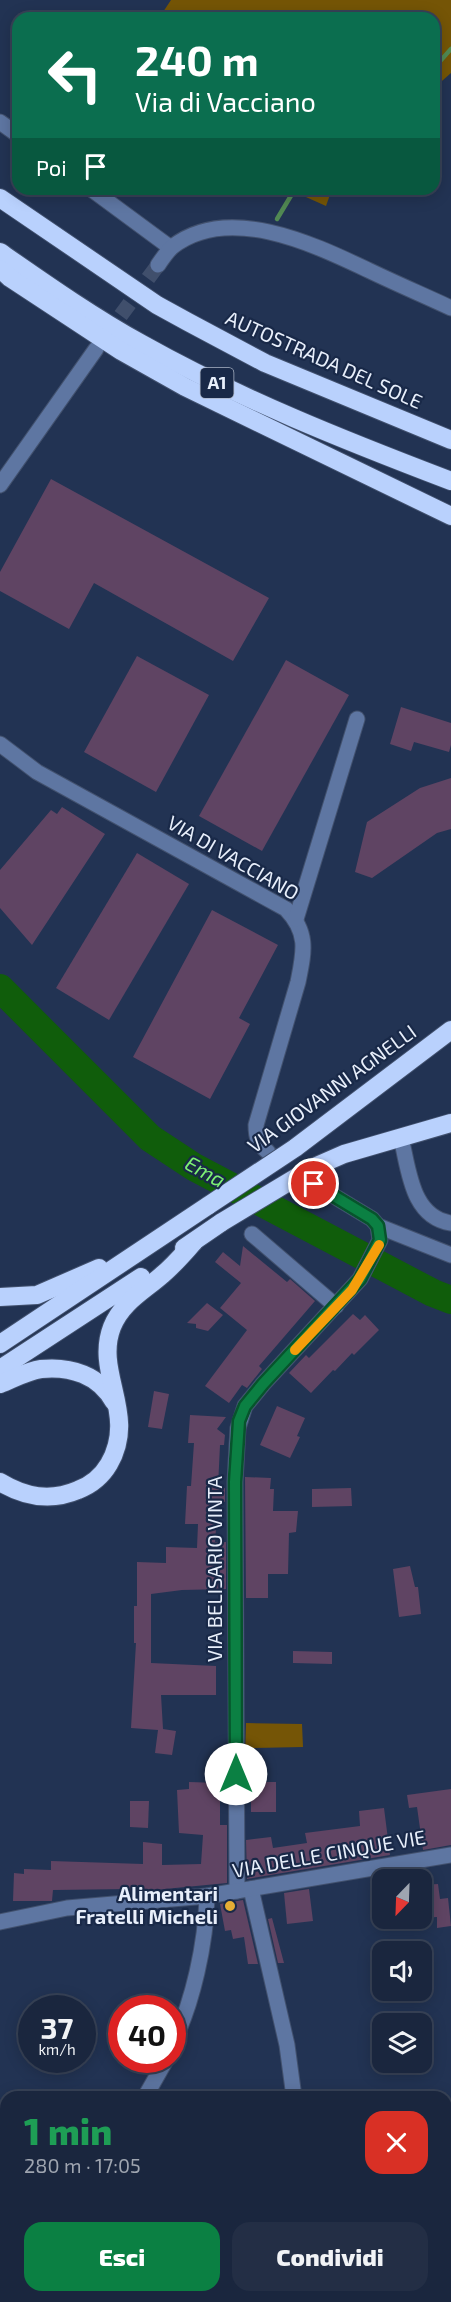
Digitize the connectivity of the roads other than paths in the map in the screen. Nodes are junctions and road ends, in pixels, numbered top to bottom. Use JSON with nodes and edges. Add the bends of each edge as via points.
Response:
{"nodes":[{"id":1,"x":99,"y":195,"type":"edge"},
{"id":2,"x":0,"y":198,"type":"edge"},
{"id":3,"x":171,"y":248,"type":"junction"},
{"id":4,"x":0,"y":252,"type":"edge"},
{"id":5,"x":158,"y":265,"type":"tunnel mouth"},
{"id":6,"x":0,"y":269,"type":"edge"},
{"id":7,"x":451,"y":308,"type":"edge"},
{"id":8,"x":96,"y":349,"type":"tunnel mouth"},
{"id":9,"x":451,"y":440,"type":"edge"},
{"id":10,"x":451,"y":481,"type":"edge"},
{"id":11,"x":0,"y":485,"type":"edge"},
{"id":12,"x":451,"y":516,"type":"edge"},
{"id":13,"x":357,"y":719,"type":"dead end"},
{"id":14,"x":0,"y":744,"type":"edge"},
{"id":15,"x":296,"y":919,"type":"junction"},
{"id":16,"x":451,"y":1030,"type":"edge"},
{"id":17,"x":451,"y":1123,"type":"edge"},
{"id":18,"x":401,"y":1138,"type":"junction"},
{"id":19,"x":268,"y":1152,"type":"dead end"},
{"id":20,"x":313,"y":1176,"type":"junction"},
{"id":21,"x":451,"y":1223,"type":"edge"},
{"id":22,"x":378,"y":1226,"type":"junction"},
{"id":23,"x":252,"y":1234,"type":"dead end"},
{"id":24,"x":194,"y":1242,"type":"junction"},
{"id":25,"x":149,"y":1245,"type":"junction"},
{"id":26,"x":451,"y":1255,"type":"edge"},
{"id":27,"x":0,"y":1297,"type":"edge"},
{"id":28,"x":336,"y":1306,"type":"junction"},
{"id":29,"x":0,"y":1344,"type":"edge"},
{"id":30,"x":0,"y":1369,"type":"edge"},
{"id":31,"x":0,"y":1384,"type":"edge"},
{"id":32,"x":119,"y":1412,"type":"junction"},
{"id":33,"x":0,"y":1482,"type":"edge"},
{"id":34,"x":451,"y":1855,"type":"edge"},
{"id":35,"x":244,"y":1890,"type":"junction"},
{"id":36,"x":207,"y":1896,"type":"junction"},
{"id":37,"x":0,"y":1922,"type":"edge"},
{"id":38,"x":186,"y":2009,"type":"edge"},
{"id":39,"x":158,"y":2073,"type":"edge"},
{"id":40,"x":148,"y":2091,"type":"edge"},
{"id":41,"x":293,"y":2091,"type":"edge"}],
"edges":[{"from":1,"to":3,"type":"street"},
{"from":2,"to":9,"type":"highway","name":"AUTOSTRADA DEL SOLE","number":"A1","via":[[188,322],[265,363]]},
{"from":3,"to":5,"type":"street"},
{"from":3,"to":7,"type":"street","via":[[196,234],[225,229],[268,232],[317,246]]},
{"from":4,"to":10,"type":"highway","number":"A1","via":[[68,299],[213,382]]},
{"from":6,"to":12,"type":"highway","via":[[121,351],[185,387]]},
{"from":8,"to":11,"type":"street"},
{"from":13,"to":15,"type":"street"},
{"from":14,"to":15,"type":"street","name":"VIA DI VACCIANO","via":[[37,772],[286,909]]},
{"from":15,"to":19,"type":"street","name":"VIA DI VACCIANO","via":[[302,935],[303,958],[256,1125],[259,1144]]},
{"from":16,"to":25,"type":"highway","name":"VIA GIOVANNI AGNELLI","bridge":true,"via":[[295,1148]]},
{"from":17,"to":18,"type":"highway"},
{"from":18,"to":20,"type":"highway","via":[[344,1154]]},
{"from":18,"to":21,"type":"street","via":[[419,1203],[431,1215]]},
{"from":20,"to":22,"type":"street"},
{"from":20,"to":24,"type":"highway","bridge":true,"via":[[222,1222]]},
{"from":22,"to":26,"type":"street"},
{"from":22,"to":28,"type":"street","name":"VIA BELISARIO VINTA","via":[[375,1254]]},
{"from":23,"to":28,"type":"street"},
{"from":24,"to":30,"type":"highway"},
{"from":24,"to":32,"type":"highway","via":[[163,1275],[132,1297],[112,1326],[107,1354]]},
{"from":25,"to":27,"type":"highway","via":[[38,1295]]},
{"from":25,"to":29,"type":"highway","name":"VIA GIOVANNI AGNELLI"},
{"from":28,"to":35,"type":"street","name":"VIA BELISARIO VINTA","via":[[256,1391],[245,1406],[238,1428],[235,1482]]},
{"from":31,"to":32,"type":"highway","via":[[39,1369],[67,1369],[101,1383]]},
{"from":32,"to":33,"type":"highway","via":[[117,1448],[106,1469],[83,1488],[46,1497]]},
{"from":34,"to":35,"type":"street","name":"VIA DELLE CINQUE VIE"},
{"from":35,"to":36,"type":"street","name":"VIA DELLE CINQUE VIE"},
{"from":35,"to":41,"type":"street","name":"VIA BELISARIO VINTA","via":[[287,2046]]},
{"from":36,"to":37,"type":"street","name":"VIA DELLE CINQUE VIE","via":[[67,1908]]},
{"from":36,"to":38,"type":"street","via":[[207,1918]]},
{"from":39,"to":40,"type":"street"}]}
